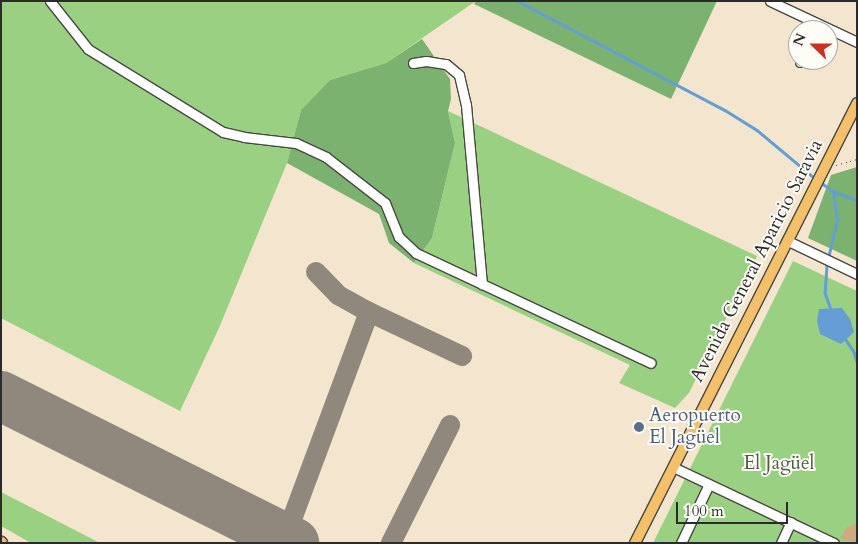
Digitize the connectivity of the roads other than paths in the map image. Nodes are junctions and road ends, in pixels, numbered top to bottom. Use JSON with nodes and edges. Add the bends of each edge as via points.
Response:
{"nodes":[{"id":1,"x":50,"y":1,"type":"edge"},
{"id":2,"x":770,"y":1,"type":"edge"},
{"id":3,"x":807,"y":20,"type":"edge"},
{"id":4,"x":838,"y":35,"type":"edge"},
{"id":5,"x":857,"y":42,"type":"edge"},
{"id":6,"x":414,"y":63,"type":"dead end"},
{"id":7,"x":857,"y":103,"type":"edge"},
{"id":8,"x":788,"y":241,"type":"junction"},
{"id":9,"x":857,"y":274,"type":"edge"},
{"id":10,"x":482,"y":284,"type":"junction"},
{"id":11,"x":651,"y":363,"type":"dead end"},
{"id":12,"x":674,"y":467,"type":"junction"},
{"id":13,"x":709,"y":484,"type":"junction"},
{"id":14,"x":791,"y":522,"type":"junction"},
{"id":15,"x":636,"y":543,"type":"edge"},
{"id":16,"x":680,"y":543,"type":"edge"},
{"id":17,"x":781,"y":543,"type":"edge"},
{"id":18,"x":834,"y":543,"type":"edge"}],
"edges":[{"from":1,"to":10,"type":"street","via":[[88,49],[223,132],[296,143],[326,157],[385,203],[399,237],[416,253]]},
{"from":2,"to":3,"type":"street"},
{"from":4,"to":5,"type":"street"},
{"from":6,"to":10,"type":"street","via":[[426,60],[446,64],[459,75],[466,105]]},
{"from":7,"to":8,"type":"main road","name":"Avenida General Aparicio Saravia"},
{"from":8,"to":9,"type":"street"},
{"from":8,"to":12,"type":"main road","name":"Avenida General Aparicio Saravia"},
{"from":10,"to":11,"type":"street"},
{"from":12,"to":13,"type":"street"},
{"from":12,"to":15,"type":"main road","name":"Avenida General Aparicio Saravia"},
{"from":13,"to":14,"type":"street"},
{"from":13,"to":16,"type":"street"},
{"from":14,"to":17,"type":"street"},
{"from":14,"to":18,"type":"street"}]}
